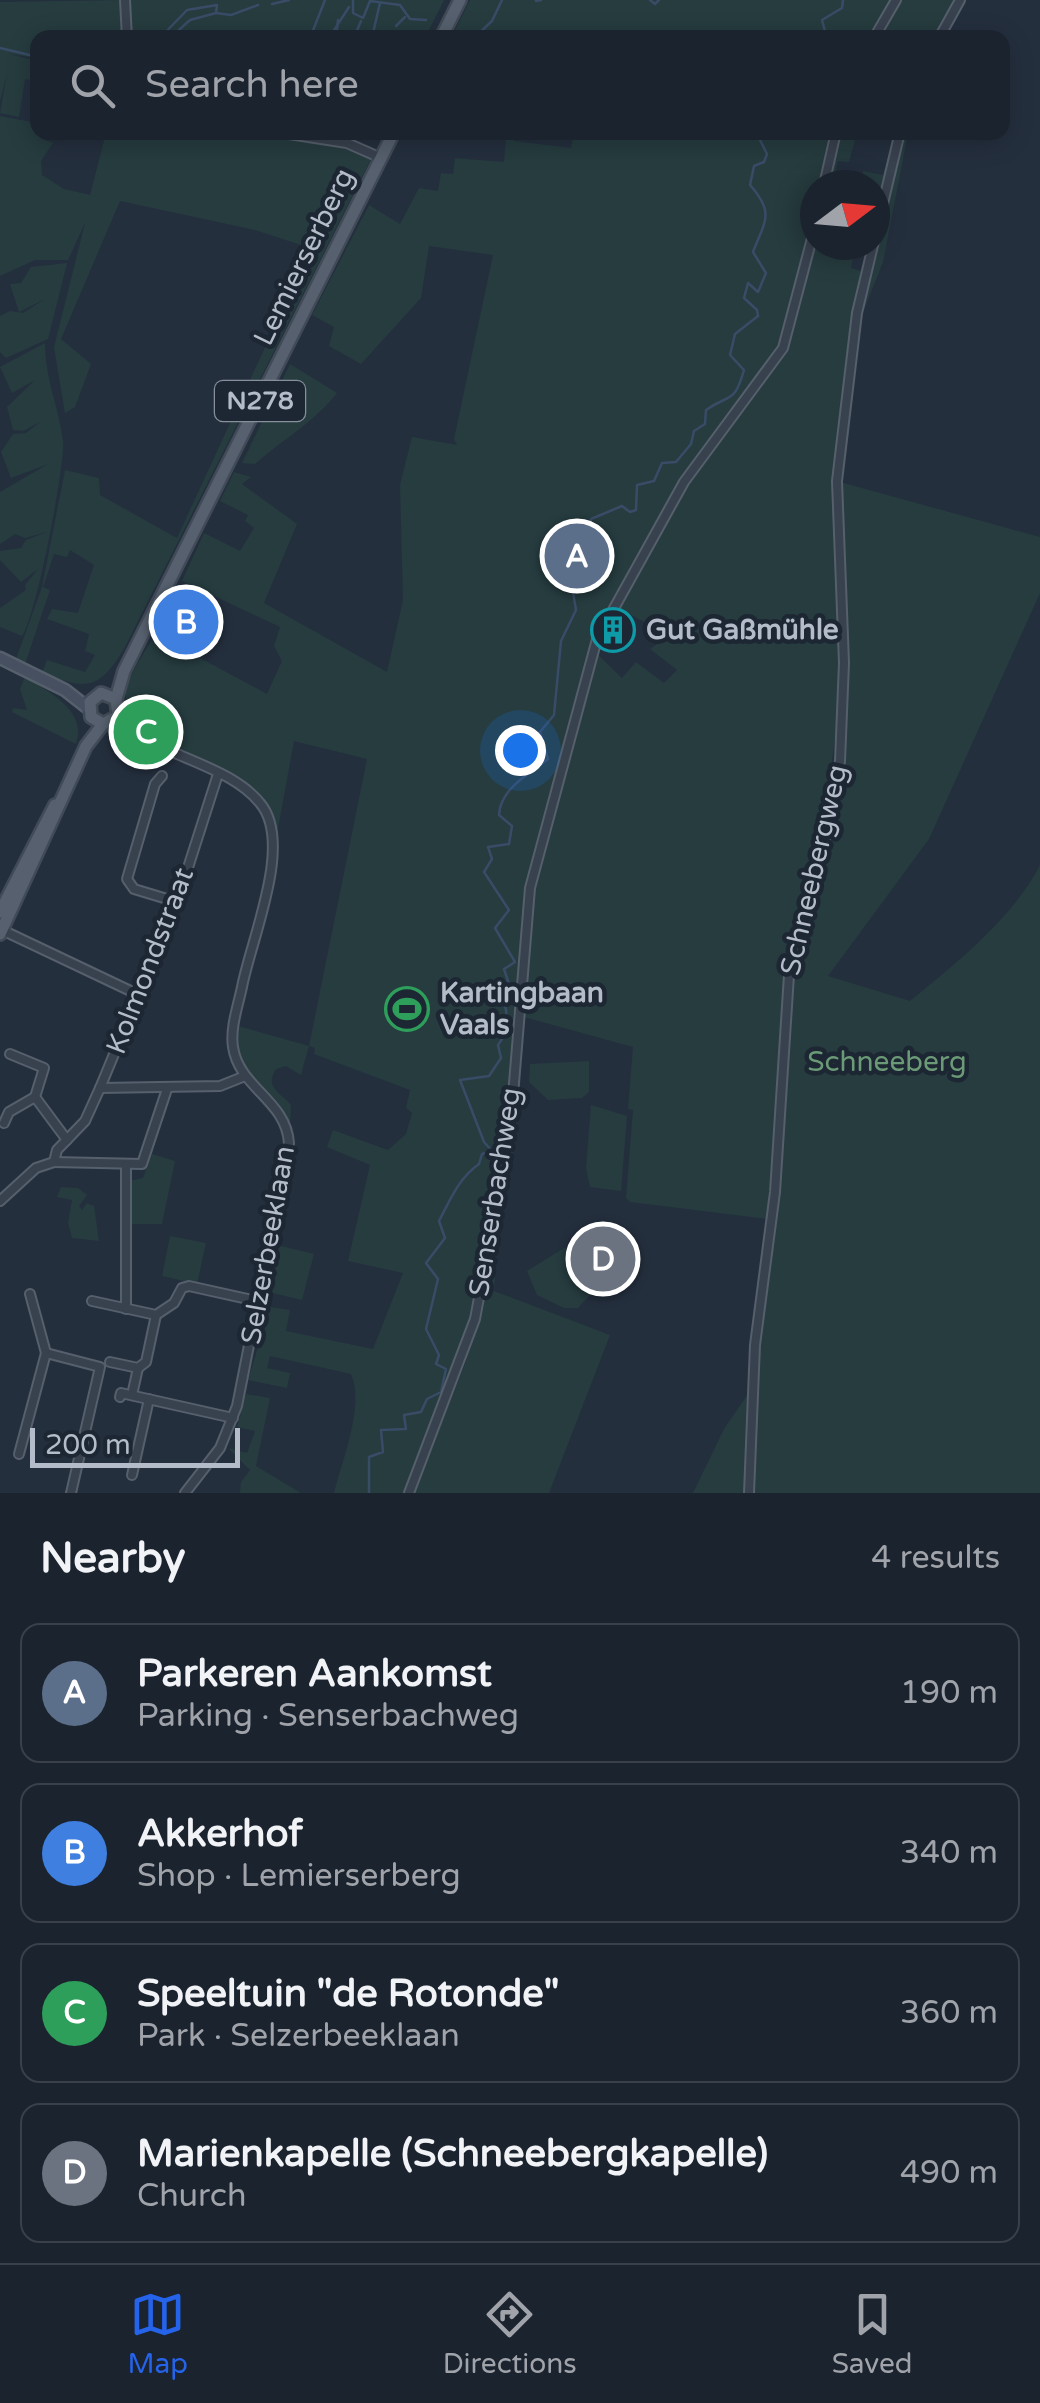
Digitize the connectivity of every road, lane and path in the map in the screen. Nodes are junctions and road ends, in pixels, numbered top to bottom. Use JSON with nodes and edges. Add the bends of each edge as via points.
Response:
{"nodes":[{"id":1,"x":125,"y":0,"type":"edge"},
{"id":2,"x":460,"y":0,"type":"edge"},
{"id":3,"x":896,"y":0,"type":"edge"},
{"id":4,"x":960,"y":0,"type":"edge"},
{"id":5,"x":127,"y":30,"type":"edge"},
{"id":6,"x":445,"y":30,"type":"edge"},
{"id":7,"x":879,"y":30,"type":"edge"},
{"id":8,"x":943,"y":30,"type":"edge"},
{"id":9,"x":326,"y":140,"type":"edge"},
{"id":10,"x":390,"y":140,"type":"edge"},
{"id":11,"x":834,"y":140,"type":"edge"},
{"id":12,"x":898,"y":140,"type":"edge"},
{"id":13,"x":381,"y":158,"type":"junction"},
{"id":14,"x":827,"y":170,"type":"edge"},
{"id":15,"x":806,"y":260,"type":"edge"},
{"id":16,"x":0,"y":658,"type":"edge"},
{"id":17,"x":100,"y":706,"type":"junction"},
{"id":18,"x":175,"y":753,"type":"dead end"},
{"id":19,"x":218,"y":774,"type":"junction"},
{"id":20,"x":162,"y":776,"type":"dead end"},
{"id":21,"x":59,"y":802,"type":"junction"},
{"id":22,"x":177,"y":902,"type":"junction"},
{"id":23,"x":0,"y":912,"type":"edge"},
{"id":24,"x":1,"y":931,"type":"edge"},
{"id":25,"x":140,"y":994,"type":"junction"},
{"id":26,"x":10,"y":1054,"type":"dead end"},
{"id":27,"x":245,"y":1076,"type":"junction"},
{"id":28,"x":100,"y":1088,"type":"junction"},
{"id":29,"x":167,"y":1090,"type":"junction"},
{"id":30,"x":35,"y":1097,"type":"junction"},
{"id":31,"x":4,"y":1123,"type":"dead end"},
{"id":32,"x":67,"y":1140,"type":"junction"},
{"id":33,"x":54,"y":1162,"type":"junction"},
{"id":34,"x":126,"y":1165,"type":"junction"},
{"id":35,"x":0,"y":1201,"type":"edge"},
{"id":36,"x":30,"y":1294,"type":"dead end"},
{"id":37,"x":92,"y":1301,"type":"dead end"},
{"id":38,"x":261,"y":1302,"type":"junction"},
{"id":39,"x":126,"y":1309,"type":"junction"},
{"id":40,"x":156,"y":1315,"type":"junction"},
{"id":41,"x":46,"y":1353,"type":"junction"},
{"id":42,"x":110,"y":1362,"type":"dead end"},
{"id":43,"x":138,"y":1368,"type":"junction"},
{"id":44,"x":132,"y":1395,"type":"junction"},
{"id":45,"x":120,"y":1397,"type":"dead end"},
{"id":46,"x":149,"y":1399,"type":"junction"},
{"id":47,"x":233,"y":1418,"type":"junction"},
{"id":48,"x":19,"y":1454,"type":"dead end"},
{"id":49,"x":132,"y":1475,"type":"dead end"},
{"id":50,"x":71,"y":1493,"type":"edge"},
{"id":51,"x":185,"y":1493,"type":"edge"},
{"id":52,"x":409,"y":1493,"type":"edge"},
{"id":53,"x":748,"y":1493,"type":"edge"}],
"edges":[{"from":1,"to":5,"type":"street"},
{"from":2,"to":6,"type":"main road"},
{"from":3,"to":7,"type":"street"},
{"from":4,"to":8,"type":"street"},
{"from":9,"to":13,"type":"street"},
{"from":10,"to":13,"type":"main road","name":"Lemierserberg","number":"N278"},
{"from":11,"to":14,"type":"street"},
{"from":12,"to":53,"type":"street","name":"Schneebergweg","via":[[854,331],[838,481],[840,762],[788,975]]},
{"from":13,"to":17,"type":"main road","name":"Lemierserberg","number":"N278","via":[[124,671]]},
{"from":15,"to":52,"type":"street","name":"Senserbachweg","via":[[783,348],[684,482],[597,640],[530,888],[510,1132],[475,1319]]},
{"from":16,"to":17,"type":"main road"},
{"from":17,"to":21,"type":"main road","number":"N278"},
{"from":18,"to":19,"type":"street","name":"Selzerbeeklaan"},
{"from":19,"to":22,"type":"street","name":"Kolmondstraat"},
{"from":19,"to":27,"type":"street","name":"Selzerbeeklaan","via":[[260,803],[275,845],[234,1026],[233,1049]]},
{"from":20,"to":22,"type":"street","via":[[126,878],[134,889]]},
{"from":21,"to":23,"type":"main road","number":"N278"},
{"from":21,"to":24,"type":"main road","number":"N278"},
{"from":22,"to":25,"type":"street","name":"Kolmondstraat"},
{"from":24,"to":25,"type":"street"},
{"from":25,"to":28,"type":"street","name":"Kolmondstraat"},
{"from":26,"to":30,"type":"street","via":[[44,1068]]},
{"from":27,"to":29,"type":"street","via":[[220,1086]]},
{"from":27,"to":38,"type":"street","name":"Selzerbeeklaan","via":[[278,1110],[289,1143]]},
{"from":28,"to":29,"type":"street"},
{"from":28,"to":32,"type":"street","name":"Kolmondstraat","via":[[85,1122]]},
{"from":29,"to":34,"type":"street","via":[[144,1162]]},
{"from":30,"to":31,"type":"street"},
{"from":30,"to":32,"type":"street"},
{"from":32,"to":33,"type":"street","name":"Kolmondstraat"},
{"from":33,"to":34,"type":"street"},
{"from":33,"to":35,"type":"street","name":"Kolmondstraat","via":[[36,1168]]},
{"from":34,"to":39,"type":"street"},
{"from":36,"to":41,"type":"street"},
{"from":37,"to":39,"type":"street"},
{"from":38,"to":40,"type":"street","via":[[189,1286]]},
{"from":38,"to":47,"type":"street","name":"Selzerbeeklaan"},
{"from":39,"to":40,"type":"street"},
{"from":40,"to":43,"type":"street","via":[[146,1362]]},
{"from":41,"to":48,"type":"street"},
{"from":41,"to":50,"type":"street","via":[[100,1367]]},
{"from":42,"to":43,"type":"street"},
{"from":43,"to":44,"type":"street"},
{"from":44,"to":45,"type":"street"},
{"from":44,"to":46,"type":"street"},
{"from":46,"to":47,"type":"street"},
{"from":46,"to":49,"type":"street"},
{"from":47,"to":51,"type":"street","name":"Selzerbeeklaan","via":[[220,1448]]}]}
